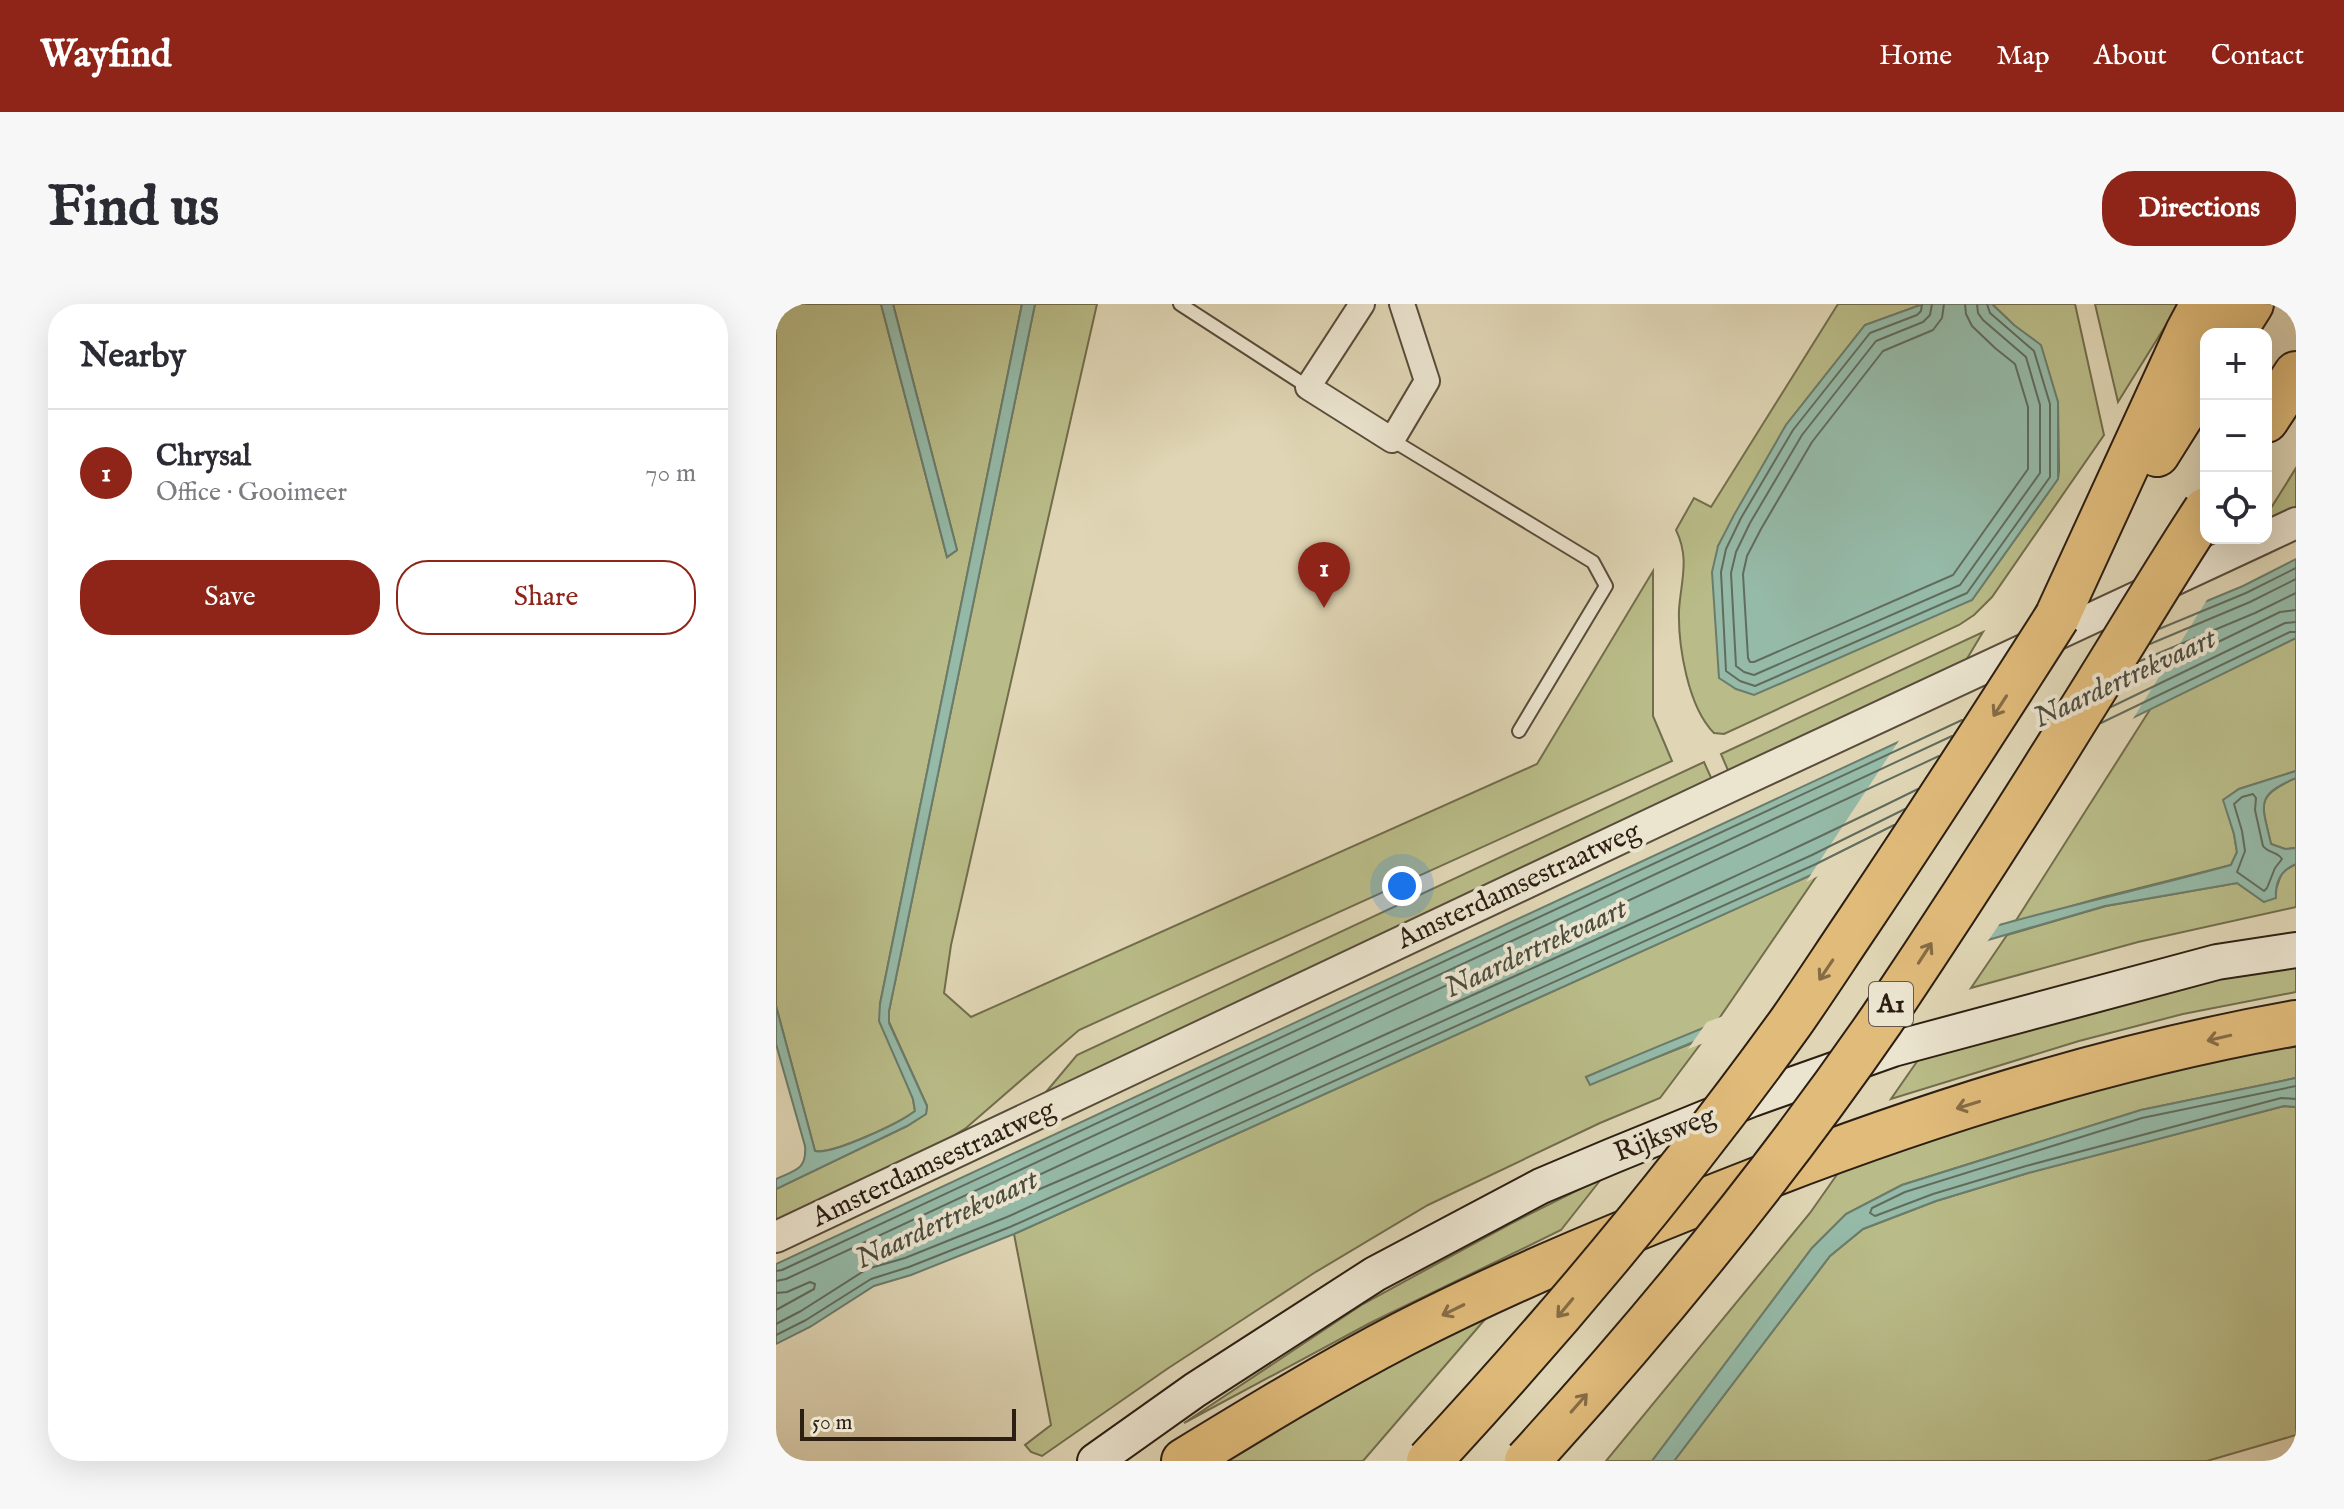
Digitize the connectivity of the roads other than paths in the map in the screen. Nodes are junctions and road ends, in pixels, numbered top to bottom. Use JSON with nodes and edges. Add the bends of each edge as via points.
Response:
{"nodes":[{"id":1,"x":1180,"y":304,"type":"edge"},
{"id":2,"x":1362,"y":304,"type":"edge"},
{"id":3,"x":1402,"y":304,"type":"edge"},
{"id":4,"x":2251,"y":304,"type":"edge"},
{"id":5,"x":2196,"y":318,"type":"edge"},
{"id":6,"x":2236,"y":328,"type":"edge"},
{"id":7,"x":2200,"y":386,"type":"edge"},
{"id":8,"x":1308,"y":387,"type":"junction"},
{"id":9,"x":1392,"y":440,"type":"junction"},
{"id":10,"x":2200,"y":520,"type":"edge"},
{"id":11,"x":2296,"y":523,"type":"edge"},
{"id":12,"x":2272,"y":535,"type":"edge"},
{"id":13,"x":2252,"y":544,"type":"edge"},
{"id":14,"x":2057,"y":617,"type":"junction"},
{"id":15,"x":1519,"y":731,"type":"dead end"},
{"id":16,"x":2296,"y":950,"type":"edge"},
{"id":17,"x":2296,"y":1023,"type":"edge"},
{"id":18,"x":776,"y":1237,"type":"edge"},
{"id":19,"x":1095,"y":1461,"type":"edge"},
{"id":20,"x":1184,"y":1461,"type":"edge"},
{"id":21,"x":1429,"y":1461,"type":"edge"},
{"id":22,"x":1527,"y":1461,"type":"edge"}],
"edges":[{"from":1,"to":8,"type":"lane"},
{"from":2,"to":8,"type":"street"},
{"from":3,"to":9,"type":"street","via":[[1427,381]]},
{"from":4,"to":6,"type":"highway"},
{"from":5,"to":14,"type":"highway"},
{"from":7,"to":14,"type":"highway"},
{"from":8,"to":9,"type":"street"},
{"from":9,"to":15,"type":"lane","via":[[1593,562],[1606,586]]},
{"from":22,"to":10,"type":"highway","number":"A1","one_way":true,"bridge":true,"via":[[1719,1236],[1881,1020]]},
{"from":11,"to":12,"type":"street","name":"Amsterdamsestraatweg"},
{"from":13,"to":18,"type":"street","name":"Amsterdamsestraatweg"},
{"from":14,"to":21,"type":"highway","one_way":true,"bridge":true,"via":[[1907,849],[1741,1090],[1591,1277]]},
{"from":16,"to":19,"type":"main road","name":"Rijksweg","via":[[2217,962],[1893,1049],[1752,1099],[1541,1186],[1375,1274]]},
{"from":17,"to":20,"type":"highway","one_way":true,"via":[[2154,1052],[2052,1080],[1887,1130],[1709,1198],[1543,1267],[1404,1333]]}]}
